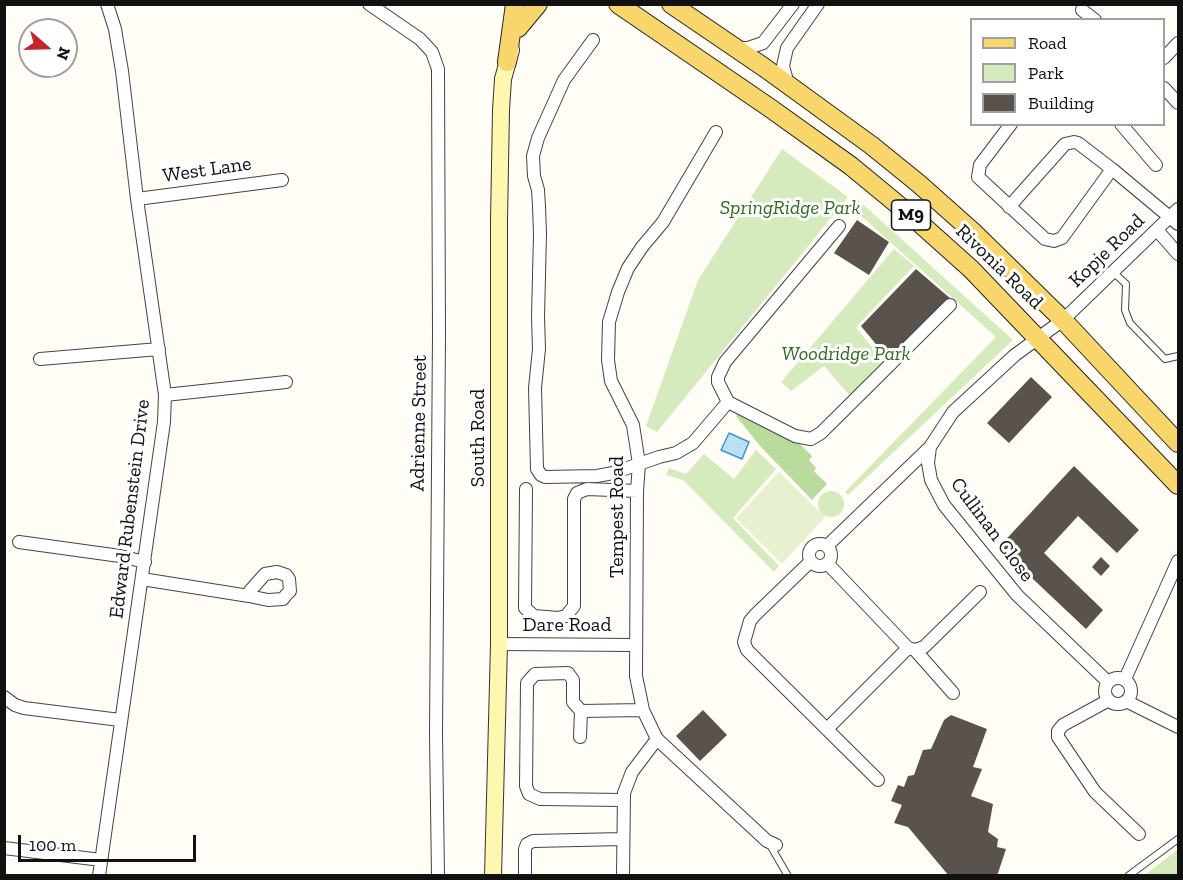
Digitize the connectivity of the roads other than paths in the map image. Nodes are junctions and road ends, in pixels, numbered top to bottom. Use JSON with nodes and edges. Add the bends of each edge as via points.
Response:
{"nodes":[{"id":1,"x":107,"y":4,"type":"edge"},
{"id":2,"x":369,"y":4,"type":"edge"},
{"id":3,"x":515,"y":4,"type":"edge"},
{"id":4,"x":527,"y":4,"type":"edge"},
{"id":5,"x":538,"y":4,"type":"edge"},
{"id":6,"x":618,"y":4,"type":"edge"},
{"id":7,"x":671,"y":4,"type":"edge"},
{"id":8,"x":793,"y":4,"type":"edge"},
{"id":9,"x":818,"y":4,"type":"edge"},
{"id":10,"x":1082,"y":10,"type":"dead end"},
{"id":11,"x":1092,"y":18,"type":"edge"},
{"id":12,"x":518,"y":28,"type":"junction"},
{"id":13,"x":592,"y":40,"type":"dead end"},
{"id":14,"x":1179,"y":43,"type":"edge"},
{"id":15,"x":734,"y":48,"type":"junction"},
{"id":16,"x":1165,"y":57,"type":"edge"},
{"id":17,"x":507,"y":62,"type":"junction"},
{"id":18,"x":788,"y":85,"type":"junction"},
{"id":19,"x":1165,"y":89,"type":"edge"},
{"id":20,"x":1179,"y":103,"type":"edge"},
{"id":21,"x":1009,"y":126,"type":"edge"},
{"id":22,"x":1124,"y":126,"type":"edge"},
{"id":23,"x":716,"y":132,"type":"dead end"},
{"id":24,"x":1156,"y":165,"type":"dead end"},
{"id":25,"x":1112,"y":169,"type":"junction"},
{"id":26,"x":282,"y":180,"type":"dead end"},
{"id":27,"x":137,"y":200,"type":"junction"},
{"id":28,"x":1009,"y":207,"type":"junction"},
{"id":29,"x":1176,"y":217,"type":"edge"},
{"id":30,"x":838,"y":226,"type":"dead end"},
{"id":31,"x":1157,"y":230,"type":"junction"},
{"id":32,"x":1179,"y":254,"type":"edge"},
{"id":33,"x":1113,"y":272,"type":"junction"},
{"id":34,"x":950,"y":305,"type":"dead end"},
{"id":35,"x":1063,"y":320,"type":"junction"},
{"id":36,"x":1039,"y":338,"type":"junction"},
{"id":37,"x":159,"y":348,"type":"junction"},
{"id":38,"x":1179,"y":356,"type":"edge"},
{"id":39,"x":40,"y":359,"type":"dead end"},
{"id":40,"x":286,"y":382,"type":"dead end"},
{"id":41,"x":165,"y":395,"type":"junction"},
{"id":42,"x":728,"y":402,"type":"junction"},
{"id":43,"x":1179,"y":443,"type":"edge"},
{"id":44,"x":930,"y":447,"type":"junction"},
{"id":45,"x":639,"y":464,"type":"junction"},
{"id":46,"x":1179,"y":485,"type":"edge"},
{"id":47,"x":526,"y":489,"type":"dead end"},
{"id":48,"x":637,"y":491,"type":"junction"},
{"id":49,"x":19,"y":542,"type":"dead end"},
{"id":50,"x":827,"y":546,"type":"junction"},
{"id":51,"x":811,"y":561,"type":"junction"},
{"id":52,"x":1179,"y":561,"type":"edge"},
{"id":53,"x":145,"y":562,"type":"junction"},
{"id":54,"x":827,"y":563,"type":"junction"},
{"id":55,"x":142,"y":579,"type":"junction"},
{"id":56,"x":980,"y":591,"type":"dead end"},
{"id":57,"x":249,"y":596,"type":"dead end"},
{"id":58,"x":499,"y":644,"type":"junction"},
{"id":59,"x":636,"y":645,"type":"junction"},
{"id":60,"x":911,"y":649,"type":"junction"},
{"id":61,"x":1125,"y":679,"type":"junction"},
{"id":62,"x":1108,"y":682,"type":"junction"},
{"id":63,"x":953,"y":693,"type":"dead end"},
{"id":64,"x":4,"y":697,"type":"edge"},
{"id":65,"x":1109,"y":700,"type":"junction"},
{"id":66,"x":1126,"y":701,"type":"junction"},
{"id":67,"x":643,"y":710,"type":"junction"},
{"id":68,"x":581,"y":711,"type":"junction"},
{"id":69,"x":120,"y":720,"type":"junction"},
{"id":70,"x":1179,"y":727,"type":"edge"},
{"id":71,"x":827,"y":729,"type":"junction"},
{"id":72,"x":580,"y":737,"type":"dead end"},
{"id":73,"x":657,"y":739,"type":"junction"},
{"id":74,"x":878,"y":780,"type":"dead end"},
{"id":75,"x":623,"y":800,"type":"junction"},
{"id":76,"x":1139,"y":834,"type":"dead end"},
{"id":77,"x":1179,"y":838,"type":"edge"},
{"id":78,"x":623,"y":839,"type":"junction"},
{"id":79,"x":771,"y":843,"type":"joint"},
{"id":80,"x":4,"y":848,"type":"edge"},
{"id":81,"x":101,"y":860,"type":"junction"},
{"id":82,"x":99,"y":876,"type":"edge"},
{"id":83,"x":438,"y":876,"type":"edge"},
{"id":84,"x":493,"y":876,"type":"edge"},
{"id":85,"x":525,"y":876,"type":"edge"},
{"id":86,"x":623,"y":876,"type":"edge"},
{"id":87,"x":788,"y":876,"type":"edge"},
{"id":88,"x":1128,"y":876,"type":"edge"}],
"edges":[{"from":1,"to":27,"type":"street","name":"Edward Rubenstein Drive","via":[[122,71]]},
{"from":2,"to":83,"type":"street","name":"Adrienne Street","via":[[420,39],[432,52],[438,69]]},
{"from":3,"to":17,"type":"main road"},
{"from":4,"to":12,"type":"street","name":"South Road"},
{"from":5,"to":12,"type":"main road"},
{"from":6,"to":36,"type":"main road","name":"Rivonia Road","number":"M9","via":[[851,166],[930,232]]},
{"from":7,"to":15,"type":"main road","name":"Rivonia Road","number":"M9"},
{"from":8,"to":15,"type":"street","via":[[763,43]]},
{"from":9,"to":18,"type":"street","via":[[787,48],[783,66]]},
{"from":10,"to":11,"type":"street"},
{"from":12,"to":17,"type":"street","name":"South Road"},
{"from":13,"to":45,"type":"street","via":[[564,80],[533,156],[540,234],[536,464],[541,475],[559,478],[605,475]]},
{"from":14,"to":16,"type":"street"},
{"from":15,"to":18,"type":"main road","name":"Rivonia Road","number":"M9"},
{"from":17,"to":58,"type":"street","name":"South Road","via":[[501,110],[499,209]]},
{"from":18,"to":35,"type":"main road","name":"Rivonia Road","number":"M9","via":[[918,183]]},
{"from":19,"to":20,"type":"street"},
{"from":21,"to":28,"type":"street","via":[[978,172],[978,177]]},
{"from":22,"to":24,"type":"street"},
{"from":23,"to":45,"type":"street","name":"Tempest Road","via":[[663,222],[628,268],[610,314],[609,374],[631,418]]},
{"from":25,"to":28,"type":"street","via":[[1078,143],[1065,144]]},
{"from":25,"to":28,"type":"street","via":[[1059,240],[1045,239]]},
{"from":25,"to":29,"type":"street"},
{"from":26,"to":27,"type":"street","name":"West Lane"},
{"from":27,"to":37,"type":"street","name":"Edward Rubenstein Drive"},
{"from":29,"to":31,"type":"street","name":"Kopje Road"},
{"from":30,"to":42,"type":"street","via":[[725,362],[718,382]]},
{"from":31,"to":32,"type":"street"},
{"from":31,"to":33,"type":"street","name":"Kopje Road"},
{"from":33,"to":35,"type":"street","name":"Kopje Road"},
{"from":33,"to":38,"type":"lane","via":[[1126,284],[1125,310],[1130,323],[1165,359]]},
{"from":34,"to":42,"type":"street","via":[[811,439],[795,436]]},
{"from":35,"to":36,"type":"street","name":"Kopje Road"},
{"from":35,"to":43,"type":"main road","name":"Rivonia Road","number":"M9"},
{"from":36,"to":44,"type":"street","via":[[953,412]]},
{"from":36,"to":46,"type":"main road","name":"Rivonia Road","number":"M9"},
{"from":37,"to":39,"type":"street"},
{"from":37,"to":41,"type":"street","name":"Edward Rubenstein Drive"},
{"from":40,"to":41,"type":"street"},
{"from":41,"to":53,"type":"street","name":"Edward Rubenstein Drive"},
{"from":42,"to":45,"type":"street","via":[[685,449]]},
{"from":44,"to":50,"type":"street"},
{"from":44,"to":62,"type":"street","name":"Cullinan Close","via":[[931,480],[944,505],[1017,595]]},
{"from":45,"to":48,"type":"street","name":"Tempest Road"},
{"from":47,"to":48,"type":"street","via":[[525,608],[534,616],[558,618],[566,616],[574,606],[577,493],[587,489]]},
{"from":48,"to":59,"type":"street","name":"Tempest Road"},
{"from":49,"to":53,"type":"street"},
{"from":50,"to":51,"type":"street","via":[[813,547]]},
{"from":50,"to":54,"type":"street"},
{"from":51,"to":54,"type":"street","via":[[818,566]]},
{"from":51,"to":71,"type":"street","via":[[750,621],[744,642],[747,650]]},
{"from":52,"to":61,"type":"street"},
{"from":53,"to":55,"type":"street","name":"Edward Rubenstein Drive"},
{"from":54,"to":60,"type":"street"},
{"from":55,"to":57,"type":"street"},
{"from":55,"to":69,"type":"street","name":"Edward Rubenstein Drive"},
{"from":56,"to":60,"type":"street","via":[[924,647]]},
{"from":58,"to":59,"type":"street","name":"Dare Road"},
{"from":58,"to":84,"type":"street","name":"South Road"},
{"from":59,"to":67,"type":"street","name":"Tempest Road","via":[[636,675]]},
{"from":60,"to":63,"type":"street"},
{"from":60,"to":71,"type":"street"},
{"from":61,"to":62,"type":"street","via":[[1118,677]]},
{"from":61,"to":66,"type":"street","via":[[1131,693]]},
{"from":62,"to":65,"type":"street","via":[[1105,689]]},
{"from":64,"to":69,"type":"street","via":[[24,708]]},
{"from":65,"to":66,"type":"street","via":[[1117,704]]},
{"from":65,"to":76,"type":"street","via":[[1063,726],[1058,737],[1095,792]]},
{"from":66,"to":70,"type":"street"},
{"from":67,"to":68,"type":"street"},
{"from":67,"to":73,"type":"street","name":"Tempest Road"},
{"from":68,"to":72,"type":"street"},
{"from":68,"to":75,"type":"street","via":[[573,702],[573,680],[567,673],[535,674],[530,678],[526,693],[527,790],[540,799]]},
{"from":69,"to":81,"type":"street","name":"Edward Rubenstein Drive"},
{"from":71,"to":74,"type":"street"},
{"from":73,"to":75,"type":"street","via":[[632,772]]},
{"from":73,"to":79,"type":"street","name":"Tempest Road"},
{"from":75,"to":78,"type":"street"},
{"from":77,"to":88,"type":"lane"},
{"from":78,"to":85,"type":"street","via":[[533,841],[525,849]]},
{"from":78,"to":86,"type":"street"},
{"from":79,"to":87,"type":"lane"},
{"from":80,"to":81,"type":"street"},
{"from":81,"to":82,"type":"street","name":"Edward Rubenstein Drive"}]}
